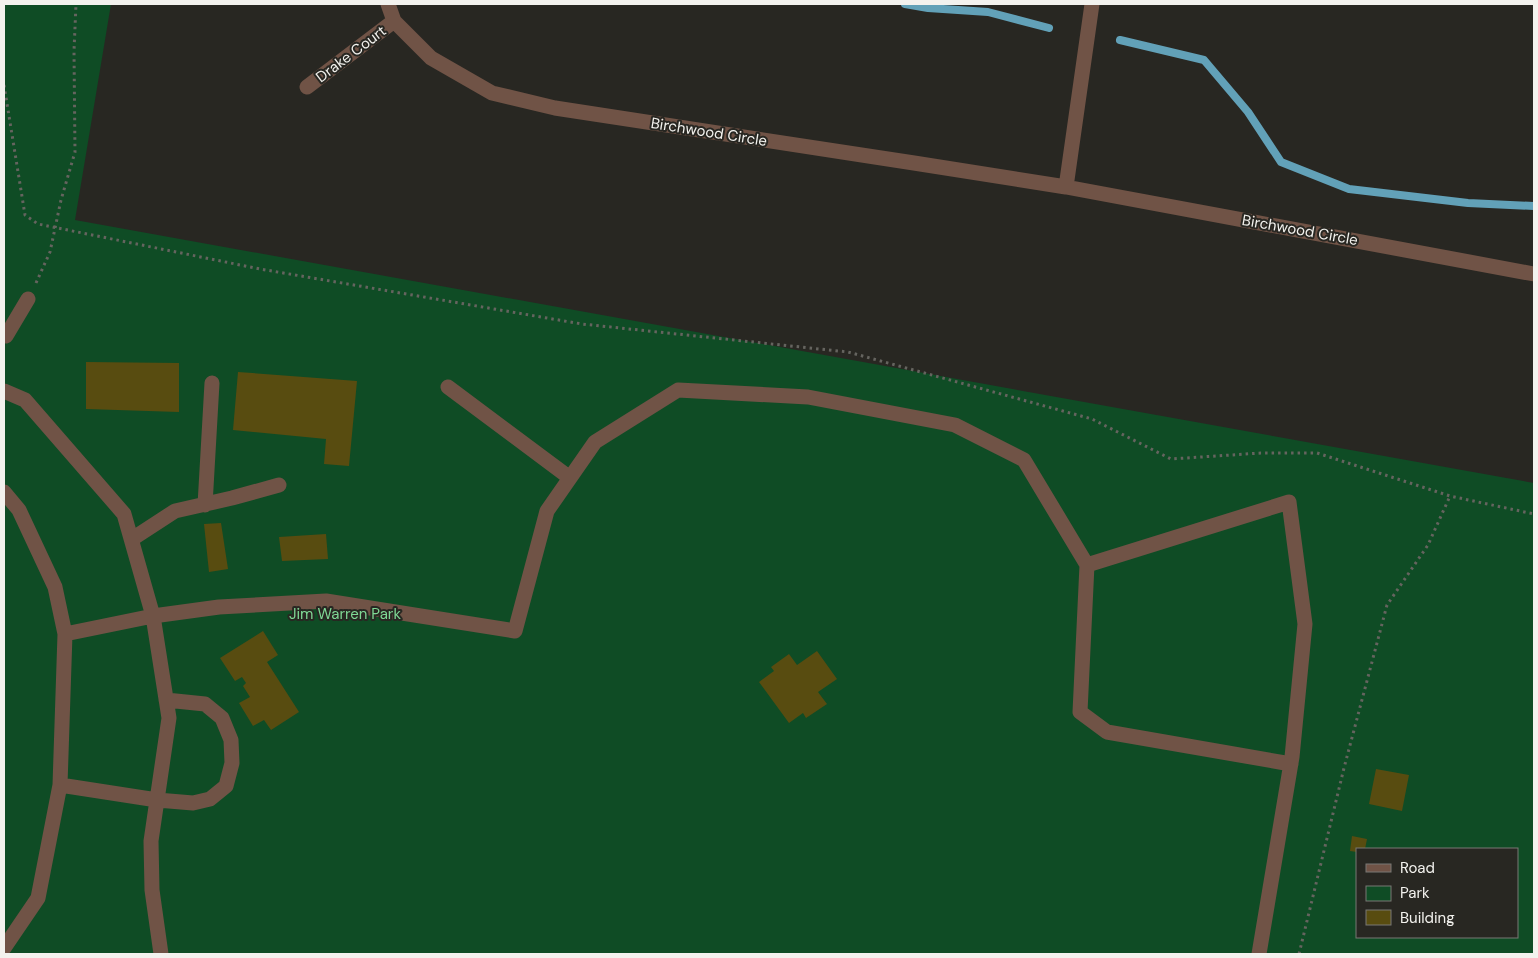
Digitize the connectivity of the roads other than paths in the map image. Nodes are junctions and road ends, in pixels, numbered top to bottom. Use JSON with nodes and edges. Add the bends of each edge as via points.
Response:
{"nodes":[{"id":1,"x":388,"y":4,"type":"edge"},
{"id":2,"x":1092,"y":4,"type":"edge"},
{"id":3,"x":394,"y":21,"type":"junction"},
{"id":4,"x":307,"y":87,"type":"dead end"},
{"id":5,"x":1066,"y":187,"type":"junction"},
{"id":6,"x":1534,"y":274,"type":"edge"},
{"id":7,"x":28,"y":299,"type":"road end"},
{"id":8,"x":4,"y":338,"type":"edge"},
{"id":9,"x":212,"y":383,"type":"dead end"},
{"id":10,"x":448,"y":387,"type":"dead end"},
{"id":11,"x":4,"y":391,"type":"edge"},
{"id":12,"x":570,"y":478,"type":"junction"},
{"id":13,"x":279,"y":485,"type":"dead end"},
{"id":14,"x":4,"y":492,"type":"edge"},
{"id":15,"x":205,"y":504,"type":"junction"},
{"id":16,"x":132,"y":539,"type":"junction"},
{"id":17,"x":1087,"y":565,"type":"junction"},
{"id":18,"x":153,"y":616,"type":"junction"},
{"id":19,"x":66,"y":634,"type":"junction"},
{"id":20,"x":166,"y":700,"type":"junction"},
{"id":21,"x":1291,"y":764,"type":"junction"},
{"id":22,"x":60,"y":785,"type":"junction"},
{"id":23,"x":157,"y":800,"type":"junction"},
{"id":24,"x":4,"y":948,"type":"edge"},
{"id":25,"x":160,"y":954,"type":"edge"},
{"id":26,"x":1258,"y":954,"type":"edge"}],
"edges":[{"from":1,"to":3,"type":"street","name":"Birchwood Circle"},
{"from":2,"to":5,"type":"street"},
{"from":3,"to":4,"type":"street","name":"Drake Court"},
{"from":3,"to":5,"type":"street","name":"Birchwood Circle","via":[[431,58],[492,93],[555,108]]},
{"from":5,"to":6,"type":"street","name":"Birchwood Circle"},
{"from":7,"to":8,"type":"street"},
{"from":9,"to":15,"type":"street"},
{"from":10,"to":12,"type":"street"},
{"from":11,"to":16,"type":"street","via":[[25,400],[100,486],[124,514]]},
{"from":12,"to":17,"type":"street","via":[[595,442],[678,390],[808,397],[955,425],[1024,460]]},
{"from":12,"to":18,"type":"street","via":[[547,511],[515,631],[326,601]]},
{"from":13,"to":15,"type":"street"},
{"from":14,"to":19,"type":"street","via":[[19,510],[55,587]]},
{"from":15,"to":16,"type":"street","via":[[175,511]]},
{"from":16,"to":18,"type":"street"},
{"from":17,"to":21,"type":"street","via":[[1080,712],[1107,732]]},
{"from":17,"to":21,"type":"street","via":[[1289,502],[1306,624]]},
{"from":18,"to":19,"type":"street"},
{"from":18,"to":20,"type":"street"},
{"from":19,"to":22,"type":"street"},
{"from":20,"to":23,"type":"street","via":[[169,718]]},
{"from":20,"to":23,"type":"street","via":[[205,704],[222,718],[231,740],[232,764],[226,786],[210,799],[193,803]]},
{"from":21,"to":26,"type":"street"},
{"from":22,"to":23,"type":"street"},
{"from":22,"to":24,"type":"street","via":[[38,898]]},
{"from":23,"to":25,"type":"street","via":[[150,841]]}]}
